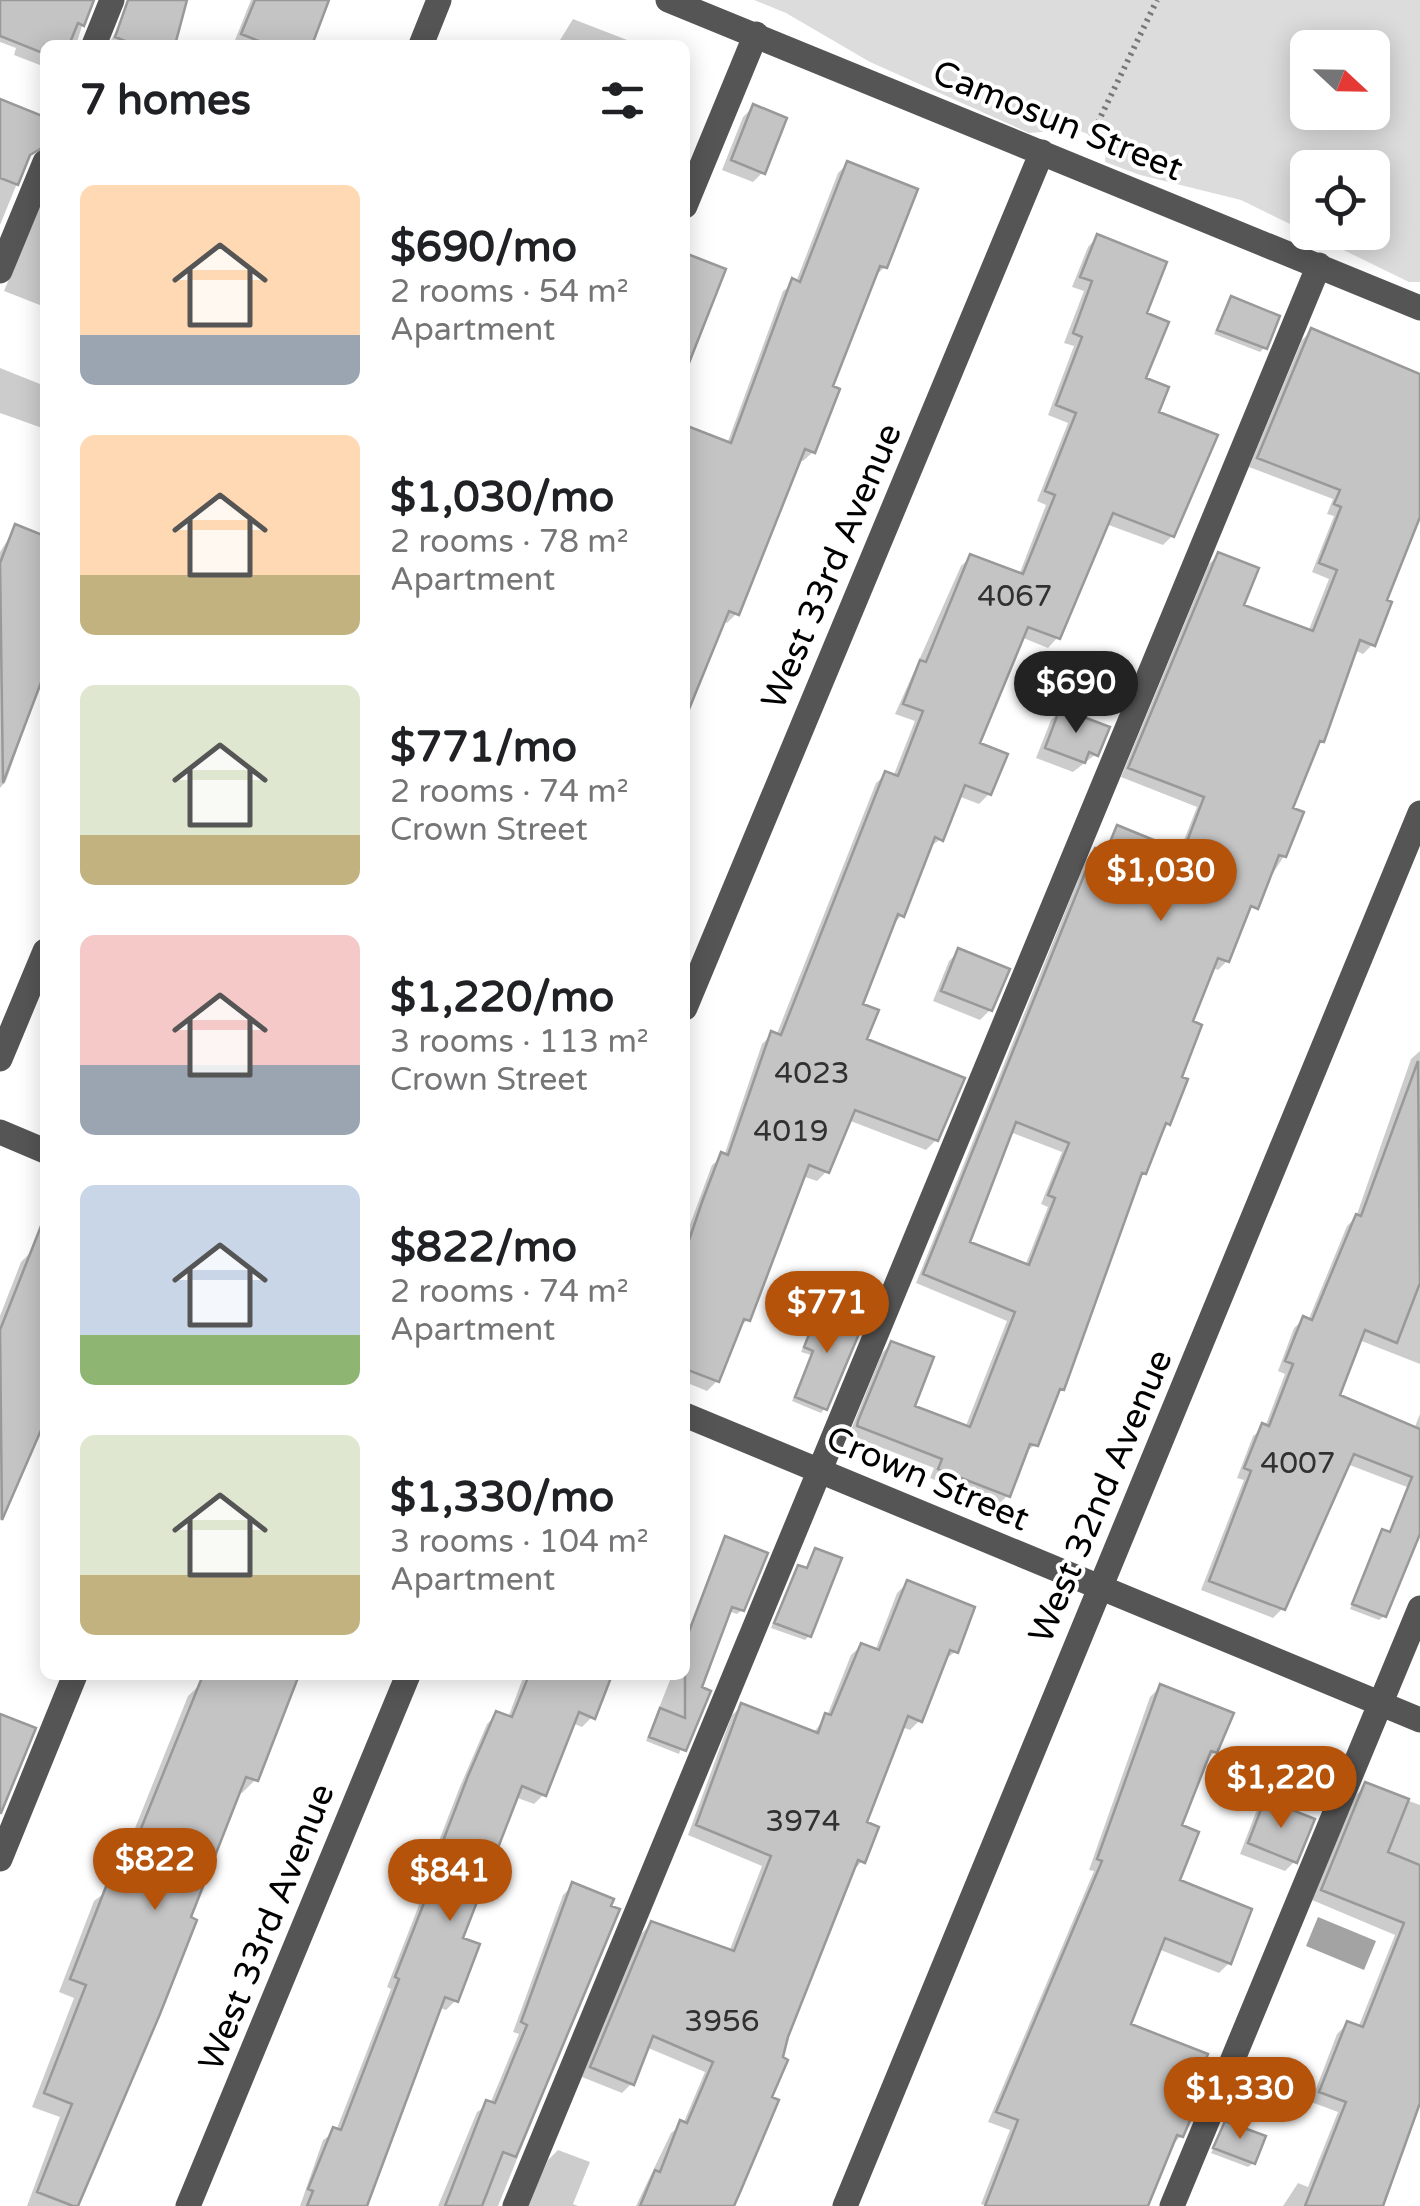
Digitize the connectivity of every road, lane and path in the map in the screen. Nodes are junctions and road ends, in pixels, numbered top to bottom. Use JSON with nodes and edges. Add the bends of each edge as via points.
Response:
{"nodes":[{"id":1,"x":112,"y":0,"type":"edge"},
{"id":2,"x":439,"y":0,"type":"edge"},
{"id":3,"x":668,"y":0,"type":"edge"},
{"id":4,"x":1157,"y":0,"type":"edge"},
{"id":5,"x":756,"y":34,"type":"junction"},
{"id":6,"x":96,"y":40,"type":"edge"},
{"id":7,"x":422,"y":40,"type":"edge"},
{"id":8,"x":1086,"y":149,"type":"dead end"},
{"id":9,"x":1042,"y":152,"type":"junction"},
{"id":10,"x":40,"y":174,"type":"edge"},
{"id":11,"x":690,"y":194,"type":"edge"},
{"id":12,"x":1319,"y":264,"type":"junction"},
{"id":13,"x":0,"y":271,"type":"edge"},
{"id":14,"x":1420,"y":308,"type":"edge"},
{"id":15,"x":1420,"y":813,"type":"edge"},
{"id":16,"x":40,"y":963,"type":"edge"},
{"id":17,"x":690,"y":996,"type":"edge"},
{"id":18,"x":0,"y":1059,"type":"edge"},
{"id":19,"x":0,"y":1132,"type":"edge"},
{"id":20,"x":40,"y":1148,"type":"edge"},
{"id":21,"x":690,"y":1417,"type":"edge"},
{"id":22,"x":819,"y":1469,"type":"junction"},
{"id":23,"x":1100,"y":1588,"type":"junction"},
{"id":24,"x":1420,"y":1608,"type":"edge"},
{"id":25,"x":73,"y":1680,"type":"edge"},
{"id":26,"x":406,"y":1680,"type":"edge"},
{"id":27,"x":1381,"y":1704,"type":"junction"},
{"id":28,"x":1420,"y":1720,"type":"edge"},
{"id":29,"x":0,"y":1859,"type":"edge"},
{"id":30,"x":188,"y":2206,"type":"edge"},
{"id":31,"x":516,"y":2206,"type":"edge"},
{"id":32,"x":846,"y":2206,"type":"edge"},
{"id":33,"x":1172,"y":2206,"type":"edge"}],
"edges":[{"from":1,"to":6,"type":"street"},
{"from":2,"to":7,"type":"street"},
{"from":3,"to":5,"type":"street","name":"Camosun Street"},
{"from":4,"to":8,"type":"path"},
{"from":5,"to":9,"type":"street","name":"Camosun Street"},
{"from":5,"to":11,"type":"street"},
{"from":9,"to":12,"type":"street","name":"Camosun Street"},
{"from":9,"to":17,"type":"street","name":"West 33rd Avenue"},
{"from":10,"to":13,"type":"street"},
{"from":12,"to":14,"type":"street","name":"Camosun Street"},
{"from":12,"to":22,"type":"street"},
{"from":15,"to":23,"type":"street","name":"West 32nd Avenue"},
{"from":16,"to":18,"type":"street"},
{"from":19,"to":20,"type":"street"},
{"from":21,"to":22,"type":"street","name":"Crown Street"},
{"from":22,"to":23,"type":"street","name":"Crown Street"},
{"from":22,"to":31,"type":"street"},
{"from":23,"to":27,"type":"street","name":"Crown Street"},
{"from":23,"to":32,"type":"street","name":"West 32nd Avenue"},
{"from":24,"to":27,"type":"street"},
{"from":25,"to":29,"type":"street"},
{"from":26,"to":30,"type":"street","name":"West 33rd Avenue"},
{"from":27,"to":28,"type":"street","name":"Crown Street"},
{"from":27,"to":33,"type":"street"}]}
